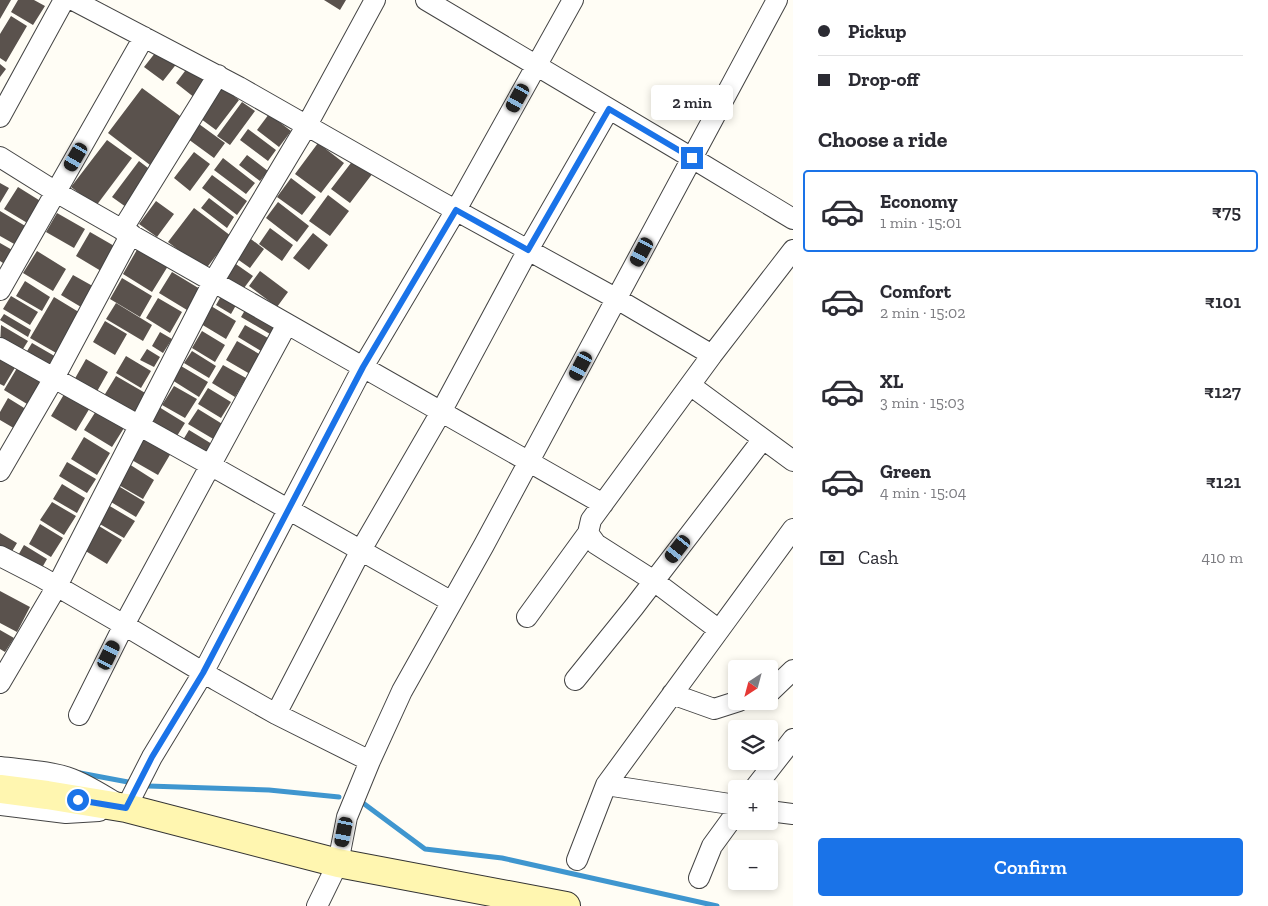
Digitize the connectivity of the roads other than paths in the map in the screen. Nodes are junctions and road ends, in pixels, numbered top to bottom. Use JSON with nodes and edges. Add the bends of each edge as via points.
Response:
{"nodes":[{"id":1,"x":64,"y":0,"type":"edge"},
{"id":2,"x":72,"y":0,"type":"edge"},
{"id":3,"x":375,"y":0,"type":"edge"},
{"id":4,"x":426,"y":0,"type":"edge"},
{"id":5,"x":573,"y":0,"type":"edge"},
{"id":6,"x":777,"y":0,"type":"edge"},
{"id":7,"x":144,"y":37,"type":"junction"},
{"id":8,"x":536,"y":66,"type":"junction"},
{"id":9,"x":218,"y":75,"type":"junction"},
{"id":10,"x":609,"y":109,"type":"junction"},
{"id":11,"x":0,"y":118,"type":"edge"},
{"id":12,"x":307,"y":125,"type":"junction"},
{"id":13,"x":0,"y":157,"type":"edge"},
{"id":14,"x":692,"y":158,"type":"junction"},
{"id":15,"x":56,"y":192,"type":"junction"},
{"id":16,"x":456,"y":210,"type":"junction"},
{"id":17,"x":793,"y":219,"type":"edge"},
{"id":18,"x":127,"y":232,"type":"junction"},
{"id":19,"x":528,"y":250,"type":"junction"},
{"id":20,"x":793,"y":250,"type":"edge"},
{"id":21,"x":213,"y":282,"type":"junction"},
{"id":22,"x":0,"y":290,"type":"edge"},
{"id":23,"x":617,"y":299,"type":"junction"},
{"id":24,"x":287,"y":324,"type":"junction"},
{"id":25,"x":0,"y":348,"type":"edge"},
{"id":26,"x":712,"y":355,"type":"junction"},
{"id":27,"x":363,"y":367,"type":"junction"},
{"id":28,"x":54,"y":378,"type":"junction"},
{"id":29,"x":690,"y":385,"type":"junction"},
{"id":30,"x":441,"y":412,"type":"junction"},
{"id":31,"x":140,"y":426,"type":"junction"},
{"id":32,"x":763,"y":439,"type":"junction"},
{"id":33,"x":529,"y":462,"type":"junction"},
{"id":34,"x":793,"y":462,"type":"edge"},
{"id":35,"x":210,"y":465,"type":"junction"},
{"id":36,"x":0,"y":471,"type":"edge"},
{"id":37,"x":603,"y":504,"type":"junction"},
{"id":38,"x":289,"y":509,"type":"junction"},
{"id":39,"x":793,"y":529,"type":"edge"},
{"id":40,"x":588,"y":533,"type":"junction"},
{"id":41,"x":361,"y":550,"type":"junction"},
{"id":42,"x":0,"y":556,"type":"edge"},
{"id":43,"x":654,"y":581,"type":"junction"},
{"id":44,"x":57,"y":586,"type":"junction"},
{"id":45,"x":452,"y":602,"type":"junction"},
{"id":46,"x":528,"y":617,"type":"dead end"},
{"id":47,"x":124,"y":624,"type":"junction"},
{"id":48,"x":719,"y":630,"type":"junction"},
{"id":49,"x":793,"y":670,"type":"edge"},
{"id":50,"x":203,"y":673,"type":"junction"},
{"id":51,"x":575,"y":680,"type":"dead end"},
{"id":52,"x":0,"y":683,"type":"edge"},
{"id":53,"x":778,"y":684,"type":"edge"},
{"id":54,"x":672,"y":694,"type":"junction"},
{"id":55,"x":728,"y":705,"type":"edge"},
{"id":56,"x":276,"y":714,"type":"junction"},
{"id":57,"x":79,"y":715,"type":"dead end"},
{"id":58,"x":793,"y":739,"type":"edge"},
{"id":59,"x":370,"y":761,"type":"junction"},
{"id":60,"x":0,"y":767,"type":"edge"},
{"id":61,"x":761,"y":780,"type":"edge"},
{"id":62,"x":606,"y":785,"type":"junction"},
{"id":63,"x":0,"y":789,"type":"edge"},
{"id":64,"x":0,"y":805,"type":"edge"},
{"id":65,"x":728,"y":805,"type":"edge"},
{"id":66,"x":126,"y":808,"type":"junction"},
{"id":67,"x":778,"y":812,"type":"edge"},
{"id":68,"x":793,"y":814,"type":"edge"},
{"id":69,"x":728,"y":825,"type":"edge"},
{"id":70,"x":577,"y":860,"type":"dead end"},
{"id":71,"x":338,"y":863,"type":"junction"},
{"id":72,"x":699,"y":878,"type":"dead end"},
{"id":73,"x":318,"y":906,"type":"edge"},
{"id":74,"x":566,"y":906,"type":"edge"}],
"edges":[{"from":1,"to":11,"type":"street"},
{"from":2,"to":7,"type":"street"},
{"from":3,"to":12,"type":"street"},
{"from":4,"to":8,"type":"street"},
{"from":5,"to":8,"type":"street"},
{"from":6,"to":14,"type":"street"},
{"from":7,"to":9,"type":"street"},
{"from":7,"to":15,"type":"street"},
{"from":8,"to":10,"type":"street"},
{"from":8,"to":16,"type":"street"},
{"from":9,"to":12,"type":"street"},
{"from":9,"to":18,"type":"street"},
{"from":10,"to":14,"type":"street"},
{"from":10,"to":19,"type":"street"},
{"from":12,"to":16,"type":"street"},
{"from":12,"to":21,"type":"street"},
{"from":13,"to":15,"type":"street"},
{"from":14,"to":17,"type":"street"},
{"from":14,"to":23,"type":"street"},
{"from":15,"to":18,"type":"street"},
{"from":15,"to":22,"type":"street"},
{"from":16,"to":19,"type":"street"},
{"from":16,"to":27,"type":"street"},
{"from":18,"to":21,"type":"street"},
{"from":18,"to":28,"type":"street"},
{"from":19,"to":23,"type":"street"},
{"from":19,"to":30,"type":"street"},
{"from":20,"to":26,"type":"street"},
{"from":21,"to":24,"type":"street"},
{"from":21,"to":31,"type":"street"},
{"from":23,"to":26,"type":"street"},
{"from":23,"to":33,"type":"street"},
{"from":24,"to":27,"type":"street"},
{"from":24,"to":35,"type":"street"},
{"from":25,"to":28,"type":"street"},
{"from":26,"to":29,"type":"street"},
{"from":27,"to":30,"type":"street"},
{"from":27,"to":38,"type":"street"},
{"from":28,"to":31,"type":"street"},
{"from":28,"to":36,"type":"street"},
{"from":29,"to":32,"type":"street"},
{"from":29,"to":37,"type":"street"},
{"from":30,"to":33,"type":"street"},
{"from":30,"to":41,"type":"street"},
{"from":31,"to":35,"type":"street"},
{"from":31,"to":44,"type":"street"},
{"from":32,"to":34,"type":"street"},
{"from":32,"to":43,"type":"street"},
{"from":33,"to":37,"type":"street"},
{"from":33,"to":45,"type":"street"},
{"from":35,"to":38,"type":"street"},
{"from":35,"to":47,"type":"street"},
{"from":37,"to":40,"type":"street","via":[[591,520]]},
{"from":38,"to":41,"type":"street"},
{"from":38,"to":50,"type":"street"},
{"from":39,"to":48,"type":"street"},
{"from":40,"to":43,"type":"street","via":[[596,544]]},
{"from":40,"to":46,"type":"street"},
{"from":41,"to":45,"type":"street"},
{"from":41,"to":56,"type":"street"},
{"from":42,"to":44,"type":"street"},
{"from":43,"to":48,"type":"street"},
{"from":43,"to":51,"type":"street"},
{"from":44,"to":47,"type":"street"},
{"from":44,"to":52,"type":"street"},
{"from":45,"to":59,"type":"street","via":[[402,691]]},
{"from":47,"to":50,"type":"street"},
{"from":47,"to":57,"type":"street"},
{"from":48,"to":54,"type":"street"},
{"from":49,"to":53,"type":"street"},
{"from":50,"to":56,"type":"street"},
{"from":50,"to":66,"type":"street","via":[[152,757]]},
{"from":54,"to":55,"type":"street","via":[[714,709]]},
{"from":54,"to":62,"type":"street"},
{"from":56,"to":59,"type":"street"},
{"from":58,"to":61,"type":"street"},
{"from":59,"to":71,"type":"street","via":[[347,817]]},
{"from":60,"to":66,"type":"street","via":[[62,776]]},
{"from":62,"to":65,"type":"street"},
{"from":62,"to":70,"type":"street"},
{"from":63,"to":66,"type":"street"},
{"from":64,"to":66,"type":"street","via":[[66,813]]},
{"from":66,"to":71,"type":"street"},
{"from":67,"to":68,"type":"street"},
{"from":69,"to":72,"type":"street","via":[[712,846]]},
{"from":71,"to":73,"type":"street"},
{"from":71,"to":74,"type":"street"}]}
